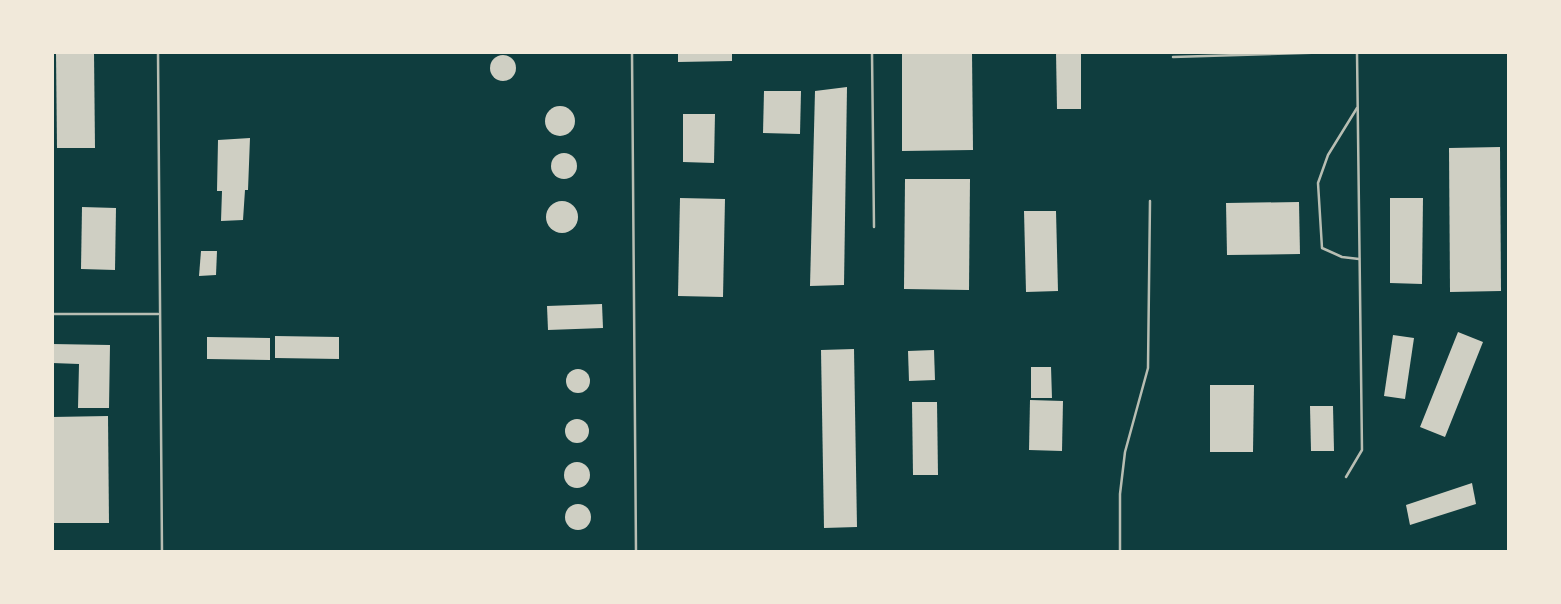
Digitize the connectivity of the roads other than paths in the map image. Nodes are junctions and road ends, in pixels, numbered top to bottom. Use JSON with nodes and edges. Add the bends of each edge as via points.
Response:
{"nodes":[{"id":1,"x":158,"y":52,"type":"edge"},
{"id":2,"x":632,"y":52,"type":"edge"},
{"id":3,"x":872,"y":52,"type":"edge"},
{"id":4,"x":1337,"y":52,"type":"edge"},
{"id":5,"x":1357,"y":52,"type":"edge"},
{"id":6,"x":1173,"y":57,"type":"dead end"},
{"id":7,"x":1357,"y":108,"type":"junction"},
{"id":8,"x":1150,"y":201,"type":"dead end"},
{"id":9,"x":874,"y":227,"type":"dead end"},
{"id":10,"x":1360,"y":259,"type":"junction"},
{"id":11,"x":52,"y":314,"type":"edge"},
{"id":12,"x":159,"y":314,"type":"junction"},
{"id":13,"x":1346,"y":477,"type":"dead end"},
{"id":14,"x":162,"y":551,"type":"edge"},
{"id":15,"x":636,"y":551,"type":"edge"},
{"id":16,"x":1120,"y":551,"type":"edge"}],
"edges":[{"from":1,"to":12,"type":"lane"},
{"from":2,"to":15,"type":"lane"},
{"from":3,"to":9,"type":"lane"},
{"from":4,"to":6,"type":"lane"},
{"from":5,"to":7,"type":"lane"},
{"from":7,"to":10,"type":"lane"},
{"from":7,"to":10,"type":"lane","via":[[1328,155],[1318,183],[1322,248]]},
{"from":8,"to":16,"type":"lane","via":[[1148,368],[1125,452]]},
{"from":10,"to":13,"type":"lane","via":[[1362,450]]},
{"from":11,"to":12,"type":"lane"},
{"from":12,"to":14,"type":"lane"}]}
